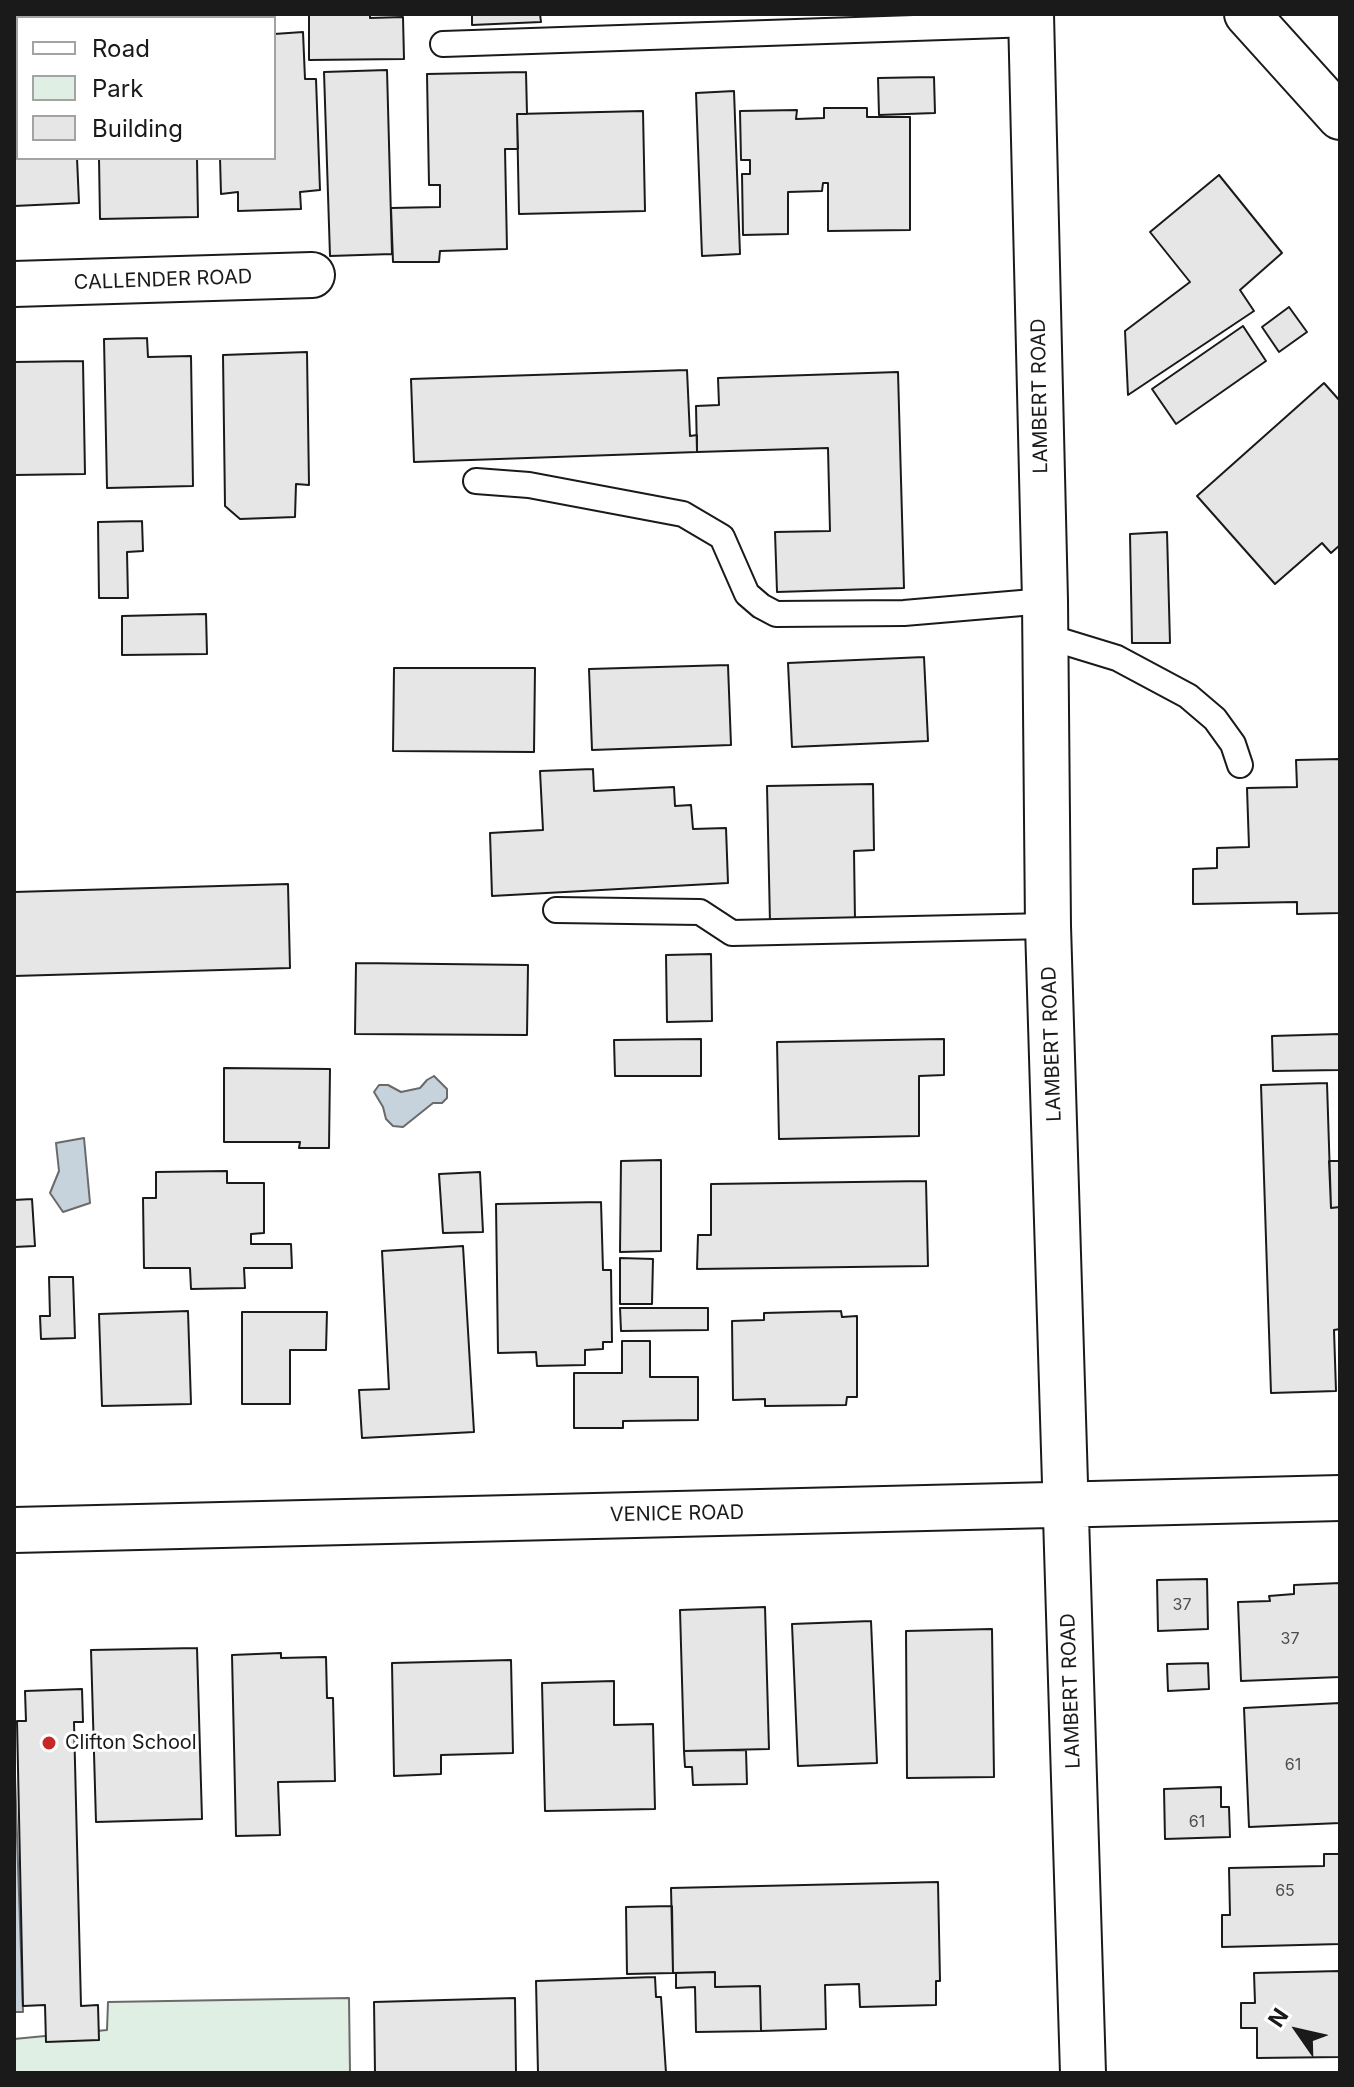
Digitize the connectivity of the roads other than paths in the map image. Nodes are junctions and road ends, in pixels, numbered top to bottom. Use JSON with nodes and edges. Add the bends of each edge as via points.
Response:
{"nodes":[{"id":1,"x":1247,"y":14,"type":"edge"},
{"id":2,"x":1032,"y":19,"type":"edge"},
{"id":3,"x":443,"y":44,"type":"dead end"},
{"id":4,"x":1340,"y":117,"type":"edge"},
{"id":5,"x":312,"y":275,"type":"dead end"},
{"id":6,"x":14,"y":284,"type":"edge"},
{"id":7,"x":476,"y":481,"type":"dead end"},
{"id":8,"x":1045,"y":619,"type":"junction"},
{"id":9,"x":1240,"y":765,"type":"dead end"},
{"id":10,"x":556,"y":910,"type":"dead end"},
{"id":11,"x":1048,"y":926,"type":"junction"},
{"id":12,"x":1340,"y":1498,"type":"edge"},
{"id":13,"x":1065,"y":1505,"type":"junction"},
{"id":14,"x":14,"y":1530,"type":"edge"},
{"id":15,"x":1083,"y":2073,"type":"edge"}],
"edges":[{"from":1,"to":4,"type":"street"},
{"from":2,"to":3,"type":"lane"},
{"from":2,"to":8,"type":"street","name":"LAMBERT ROAD"},
{"from":5,"to":6,"type":"street","name":"CALLENDER ROAD"},
{"from":7,"to":8,"type":"lane","via":[[529,485],[683,514],[722,537],[747,594],[776,614]]},
{"from":8,"to":9,"type":"lane","via":[[1188,696],[1215,719]]},
{"from":8,"to":11,"type":"street","name":"LAMBERT ROAD"},
{"from":10,"to":11,"type":"lane","via":[[700,912],[732,933]]},
{"from":11,"to":13,"type":"street","name":"LAMBERT ROAD"},
{"from":12,"to":13,"type":"street","name":"VENICE ROAD"},
{"from":13,"to":14,"type":"street","name":"VENICE ROAD"},
{"from":13,"to":15,"type":"street","name":"LAMBERT ROAD"}]}
